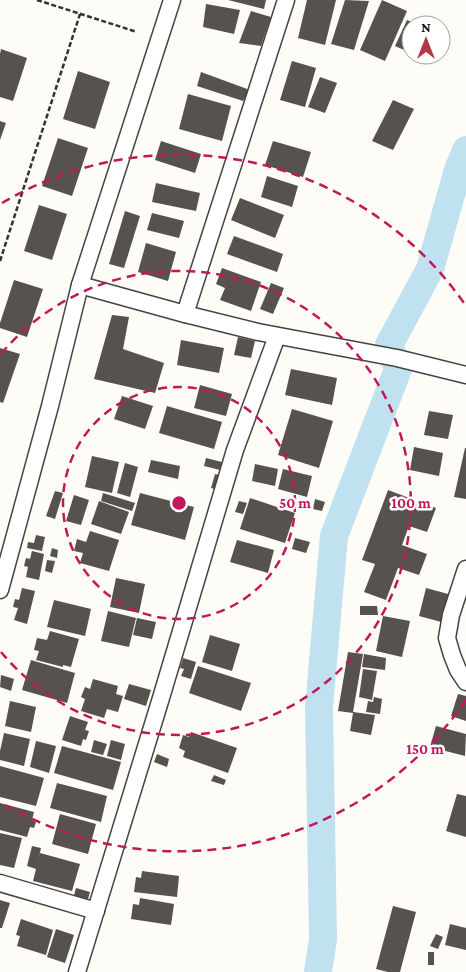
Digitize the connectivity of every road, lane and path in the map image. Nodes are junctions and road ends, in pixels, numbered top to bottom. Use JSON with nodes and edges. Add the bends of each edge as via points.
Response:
{"nodes":[{"id":1,"x":37,"y":0,"type":"edge"},
{"id":2,"x":172,"y":0,"type":"edge"},
{"id":3,"x":286,"y":0,"type":"edge"},
{"id":4,"x":80,"y":14,"type":"junction"},
{"id":5,"x":137,"y":32,"type":"dead end"},
{"id":6,"x":0,"y":261,"type":"edge"},
{"id":7,"x":80,"y":285,"type":"junction"},
{"id":8,"x":185,"y":314,"type":"junction"},
{"id":9,"x":277,"y":336,"type":"junction"},
{"id":10,"x":466,"y":375,"type":"edge"},
{"id":11,"x":466,"y":569,"type":"edge"},
{"id":12,"x":0,"y":590,"type":"edge"},
{"id":13,"x":466,"y":682,"type":"edge"},
{"id":14,"x":0,"y":883,"type":"edge"},
{"id":15,"x":96,"y":911,"type":"junction"},
{"id":16,"x":77,"y":972,"type":"edge"}],
"edges":[{"from":1,"to":4,"type":"path"},
{"from":2,"to":7,"type":"street"},
{"from":3,"to":8,"type":"street"},
{"from":4,"to":5,"type":"path"},
{"from":4,"to":6,"type":"path"},
{"from":7,"to":8,"type":"street"},
{"from":7,"to":12,"type":"street"},
{"from":8,"to":9,"type":"street"},
{"from":9,"to":10,"type":"street","via":[[397,358]]},
{"from":9,"to":15,"type":"street","via":[[235,450]]},
{"from":11,"to":13,"type":"street","via":[[447,638],[458,670]]},
{"from":14,"to":15,"type":"street"},
{"from":15,"to":16,"type":"street"}]}
